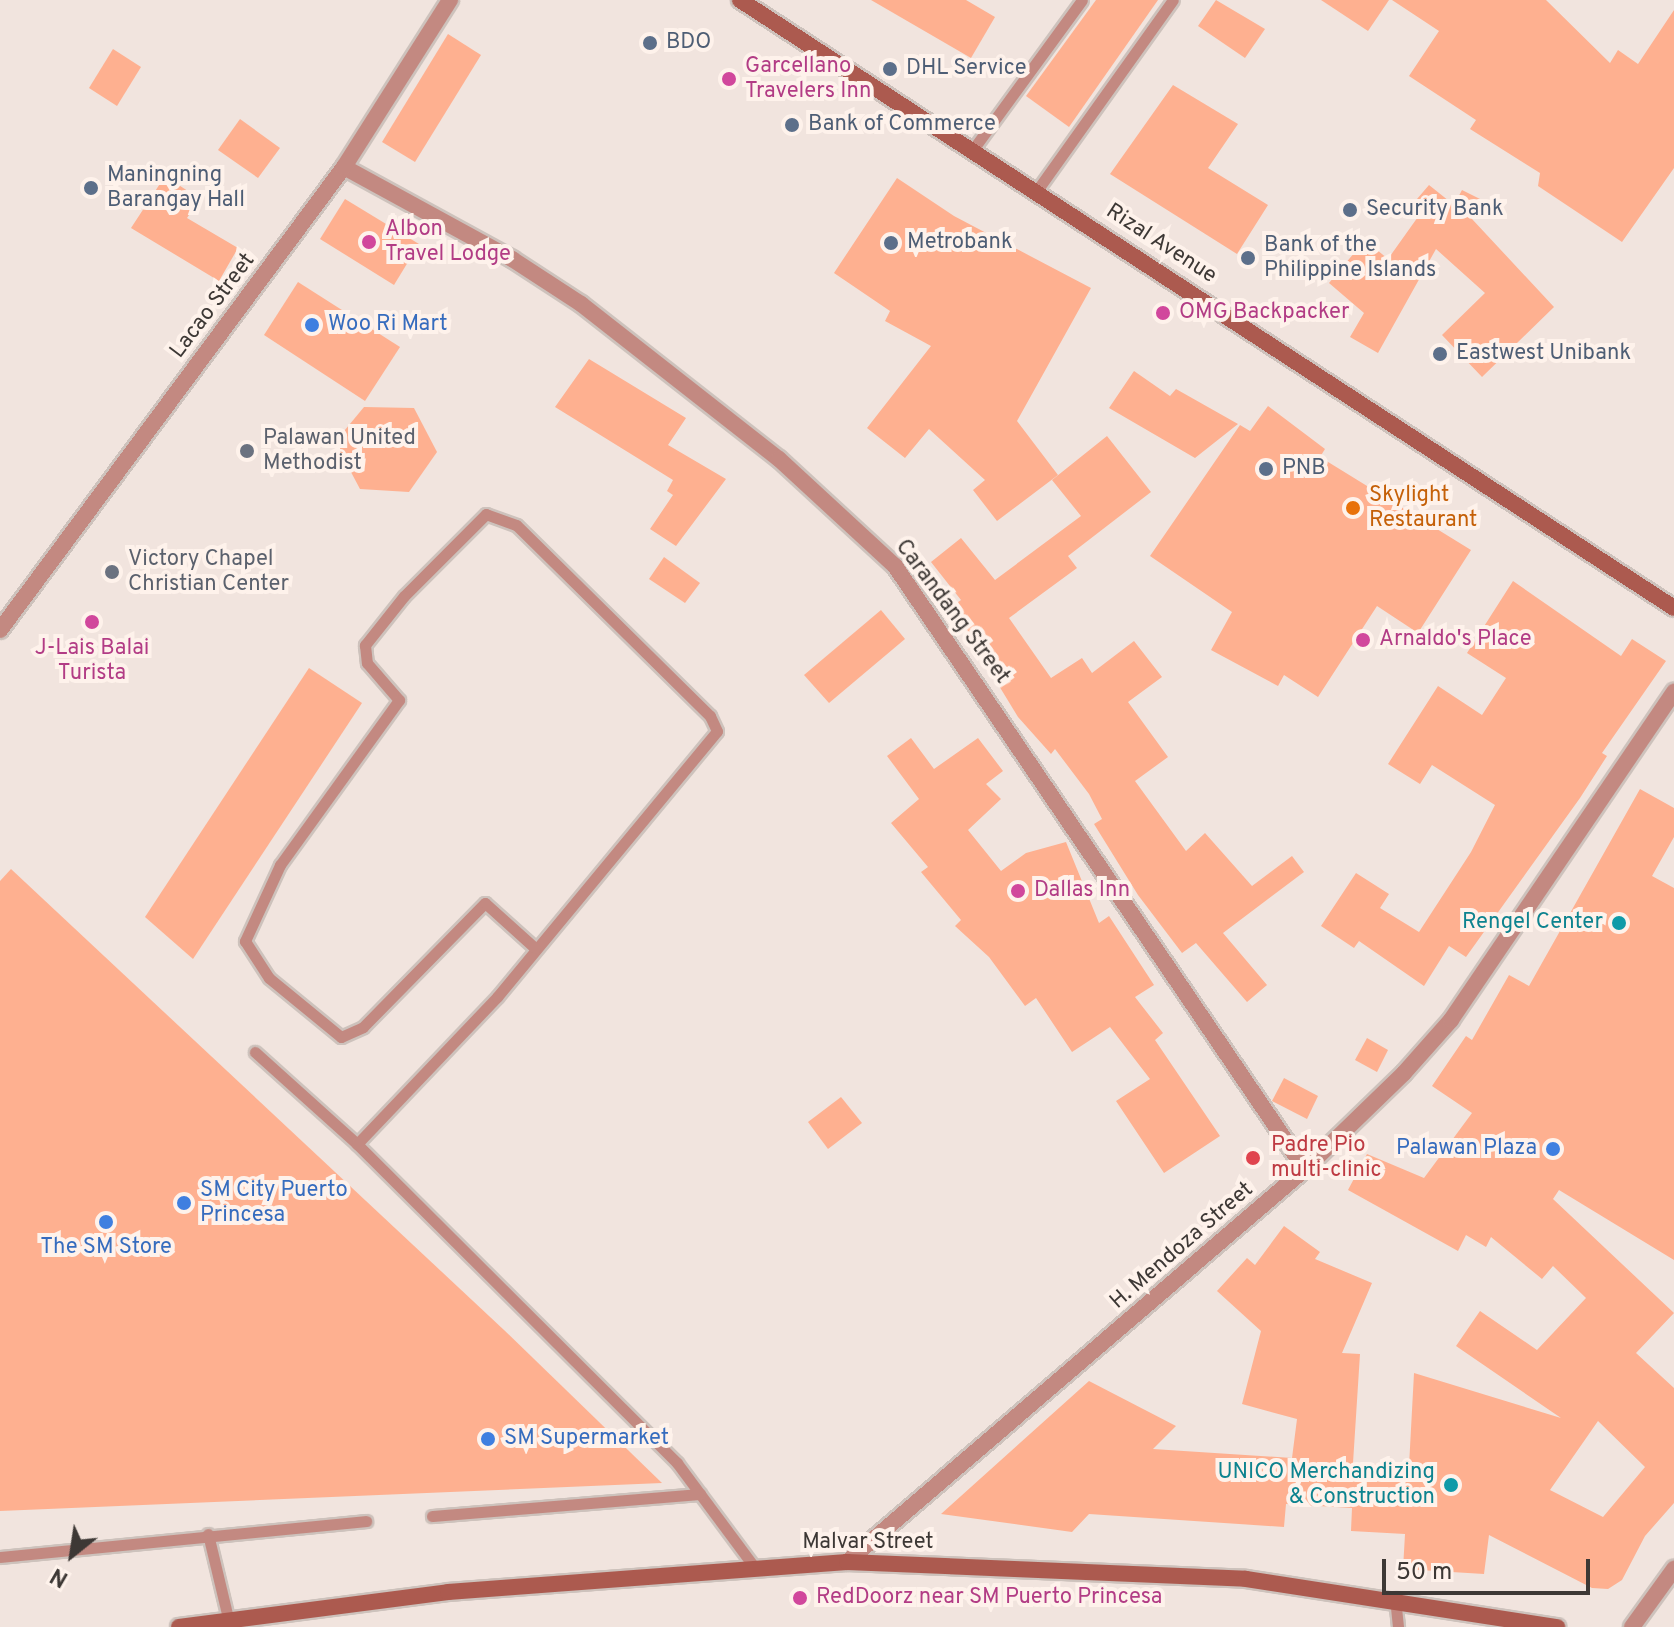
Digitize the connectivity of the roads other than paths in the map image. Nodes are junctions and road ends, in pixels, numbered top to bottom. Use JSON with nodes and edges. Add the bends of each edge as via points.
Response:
{"nodes":[{"id":1,"x":450,"y":0,"type":"edge"},
{"id":2,"x":740,"y":0,"type":"edge"},
{"id":3,"x":1082,"y":0,"type":"edge"},
{"id":4,"x":1173,"y":0,"type":"edge"},
{"id":5,"x":974,"y":148,"type":"junction"},
{"id":6,"x":344,"y":167,"type":"junction"},
{"id":7,"x":1038,"y":189,"type":"junction"},
{"id":8,"x":1674,"y":608,"type":"edge"},
{"id":9,"x":0,"y":630,"type":"edge"},
{"id":10,"x":1674,"y":692,"type":"edge"},
{"id":11,"x":535,"y":948,"type":"junction"},
{"id":12,"x":255,"y":1052,"type":"dead end"},
{"id":13,"x":357,"y":1144,"type":"junction"},
{"id":14,"x":1305,"y":1169,"type":"junction"},
{"id":15,"x":700,"y":1494,"type":"junction"},
{"id":16,"x":432,"y":1516,"type":"dead end"},
{"id":17,"x":366,"y":1521,"type":"dead end"},
{"id":18,"x":208,"y":1534,"type":"junction"},
{"id":19,"x":0,"y":1557,"type":"edge"},
{"id":20,"x":847,"y":1562,"type":"junction"},
{"id":21,"x":755,"y":1568,"type":"junction"},
{"id":22,"x":1674,"y":1569,"type":"edge"},
{"id":23,"x":1395,"y":1598,"type":"junction"},
{"id":24,"x":1482,"y":1620,"type":"edge"},
{"id":25,"x":230,"y":1623,"type":"edge"},
{"id":26,"x":179,"y":1627,"type":"edge"},
{"id":27,"x":1398,"y":1627,"type":"edge"},
{"id":28,"x":1557,"y":1627,"type":"edge"},
{"id":29,"x":1632,"y":1627,"type":"edge"}],
"edges":[{"from":1,"to":6,"type":"street","name":"Lacao Street"},
{"from":2,"to":5,"type":"main road","name":"Rizal Avenue"},
{"from":3,"to":5,"type":"lane"},
{"from":4,"to":7,"type":"lane"},
{"from":5,"to":7,"type":"main road","name":"Rizal Avenue"},
{"from":6,"to":9,"type":"street","name":"Lacao Street"},
{"from":6,"to":14,"type":"street","name":"Carandang Street","via":[[500,252],[581,304],[779,459],[895,566]]},
{"from":7,"to":8,"type":"main road","name":"Rizal Avenue"},
{"from":10,"to":14,"type":"street","name":"H. Mendoza Street","via":[[1451,1020]]},
{"from":11,"to":11,"type":"lane","via":[[485,903],[363,1027],[341,1037],[269,978],[245,941],[280,865],[399,700],[367,663],[365,645],[404,596],[486,514],[516,525],[710,716],[717,731]]},
{"from":11,"to":13,"type":"lane"},
{"from":12,"to":13,"type":"lane"},
{"from":13,"to":15,"type":"lane","via":[[677,1463]]},
{"from":14,"to":20,"type":"street","name":"H. Mendoza Street"},
{"from":15,"to":16,"type":"lane"},
{"from":15,"to":21,"type":"lane"},
{"from":17,"to":18,"type":"lane"},
{"from":18,"to":19,"type":"lane"},
{"from":18,"to":25,"type":"lane"},
{"from":20,"to":21,"type":"main road","name":"Malvar Street"},
{"from":20,"to":23,"type":"main road","name":"Malvar Street","via":[[1246,1579]]},
{"from":21,"to":25,"type":"main road","name":"Malvar Street","via":[[448,1592]]},
{"from":22,"to":29,"type":"street"},
{"from":23,"to":24,"type":"main road","name":"Malvar Street"},
{"from":23,"to":27,"type":"lane"},
{"from":24,"to":28,"type":"main road","name":"Malvar Street"},
{"from":25,"to":26,"type":"main road","name":"Malvar Street"}]}
